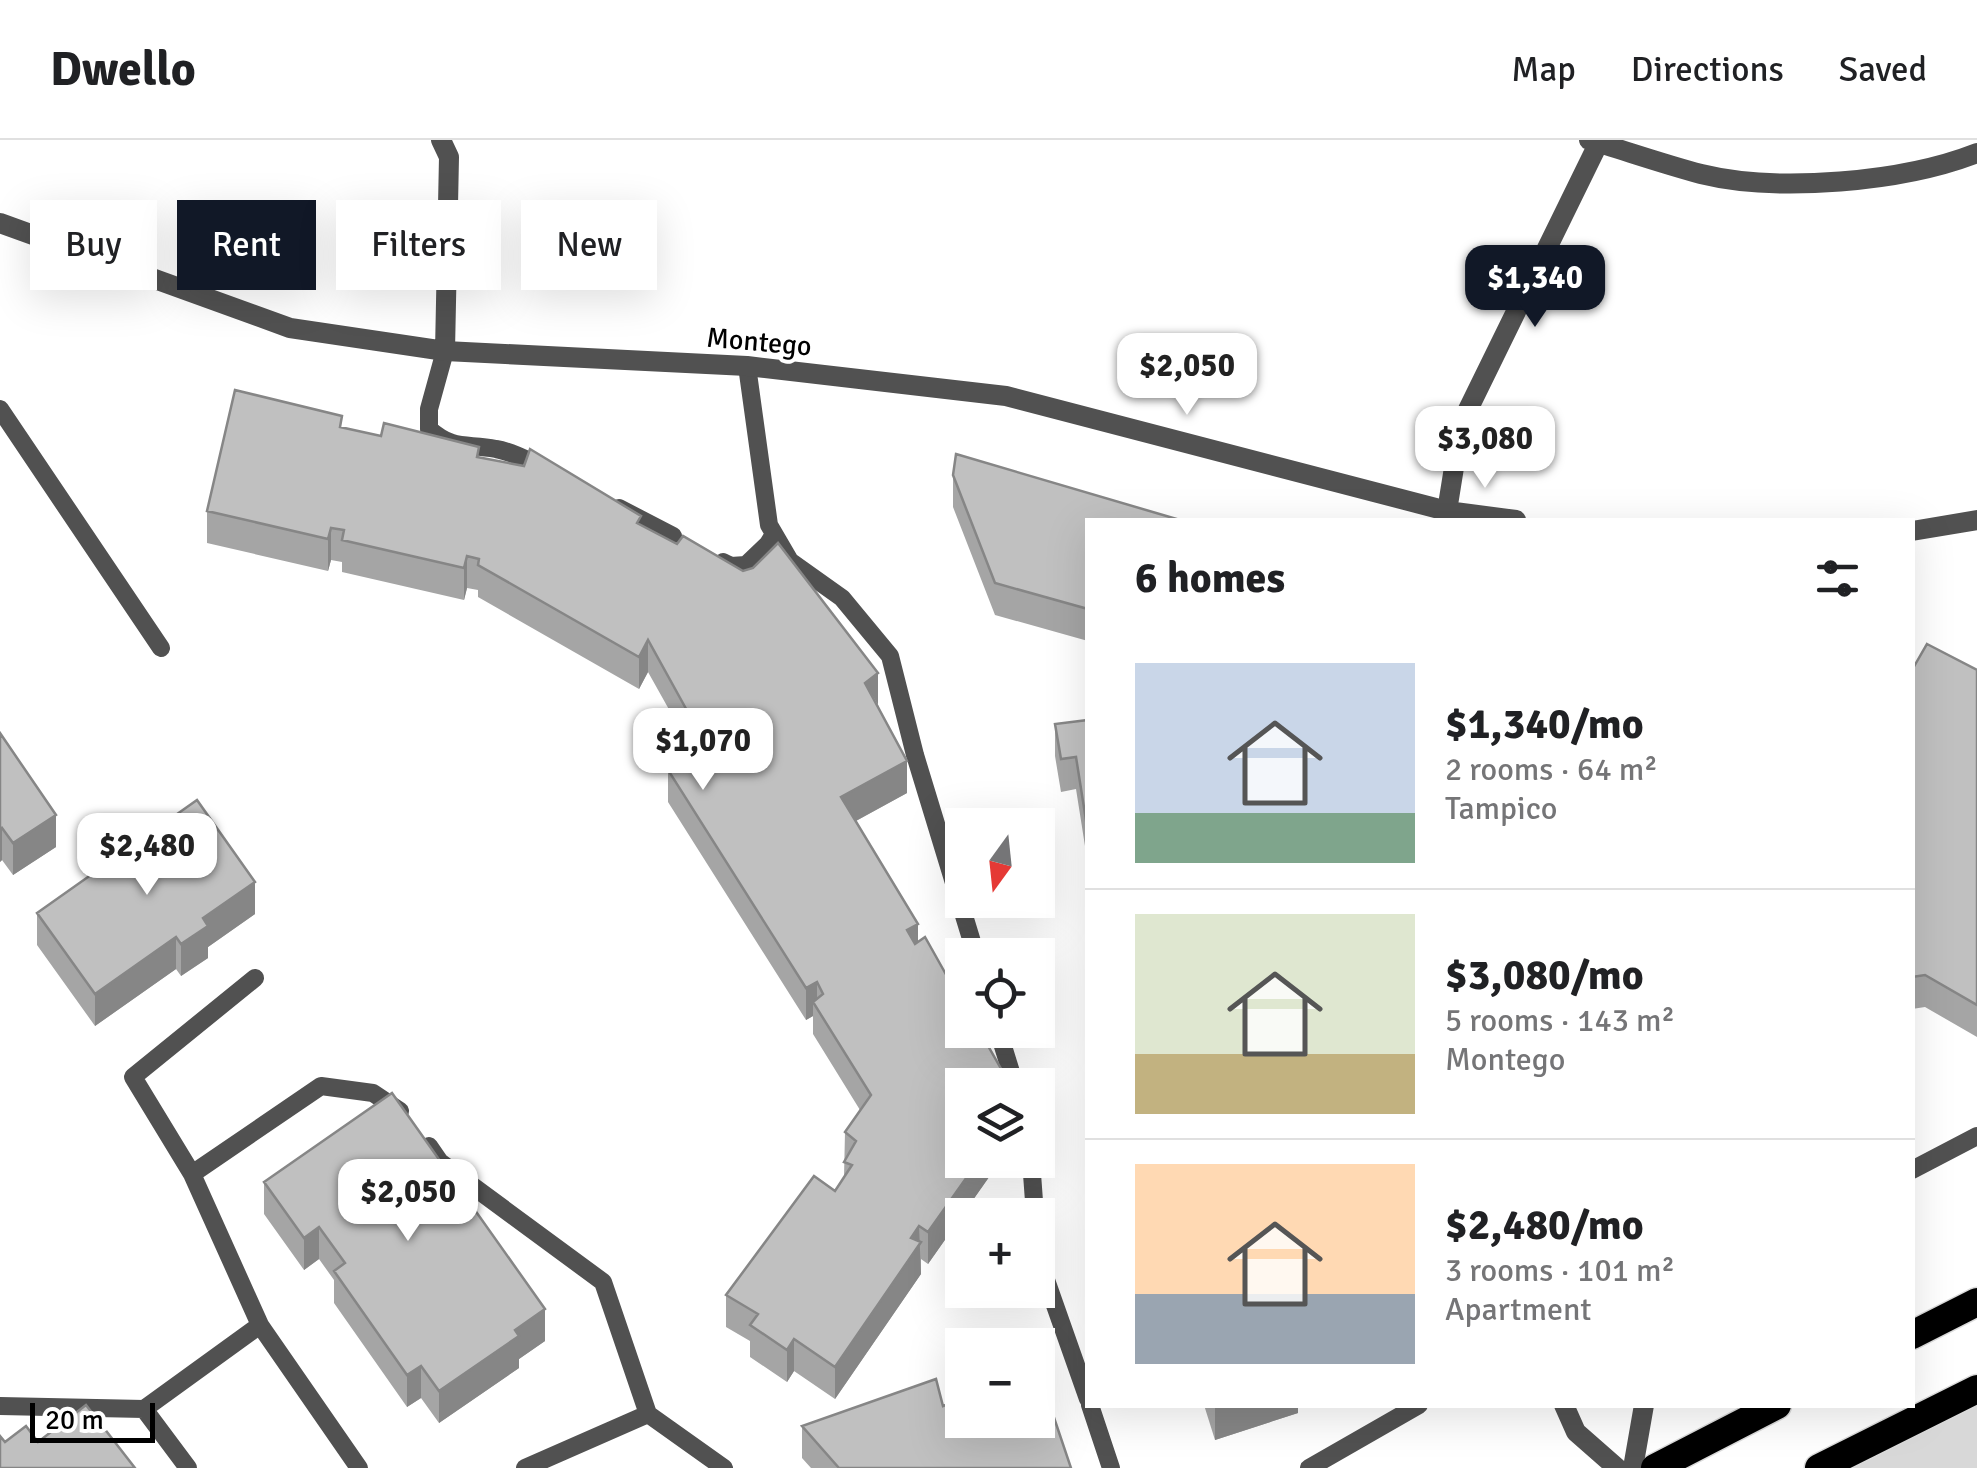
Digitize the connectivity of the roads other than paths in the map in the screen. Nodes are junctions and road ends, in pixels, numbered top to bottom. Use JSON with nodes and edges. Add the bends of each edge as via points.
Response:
{"nodes":[{"id":1,"x":442,"y":140,"type":"edge"},
{"id":2,"x":1596,"y":141,"type":"edge"},
{"id":3,"x":1977,"y":154,"type":"edge"},
{"id":4,"x":0,"y":223,"type":"edge"},
{"id":5,"x":445,"y":351,"type":"junction"},
{"id":6,"x":747,"y":366,"type":"junction"},
{"id":7,"x":0,"y":409,"type":"edge"},
{"id":8,"x":556,"y":475,"type":"edge"},
{"id":9,"x":606,"y":501,"type":"edge"},
{"id":10,"x":1445,"y":517,"type":"edge"},
{"id":11,"x":1977,"y":520,"type":"edge"},
{"id":12,"x":1915,"y":530,"type":"edge"},
{"id":13,"x":774,"y":534,"type":"junction"},
{"id":14,"x":673,"y":536,"type":"dead end"},
{"id":15,"x":723,"y":562,"type":"edge"},
{"id":16,"x":160,"y":648,"type":"dead end"},
{"id":17,"x":971,"y":938,"type":"edge"},
{"id":18,"x":254,"y":978,"type":"dead end"},
{"id":19,"x":1977,"y":1136,"type":"edge"},
{"id":20,"x":1915,"y":1168,"type":"edge"},
{"id":21,"x":192,"y":1174,"type":"junction"},
{"id":22,"x":1977,"y":1302,"type":"edge"},
{"id":23,"x":1055,"y":1307,"type":"edge"},
{"id":24,"x":260,"y":1324,"type":"junction"},
{"id":25,"x":1915,"y":1333,"type":"edge"},
{"id":26,"x":1977,"y":1389,"type":"edge"},
{"id":27,"x":1085,"y":1391,"type":"edge"},
{"id":28,"x":0,"y":1406,"type":"edge"},
{"id":29,"x":1091,"y":1408,"type":"edge"},
{"id":30,"x":1414,"y":1408,"type":"edge"},
{"id":31,"x":1565,"y":1408,"type":"edge"},
{"id":32,"x":1643,"y":1408,"type":"edge"},
{"id":33,"x":1771,"y":1408,"type":"edge"},
{"id":34,"x":144,"y":1409,"type":"junction"},
{"id":35,"x":648,"y":1414,"type":"junction"},
{"id":36,"x":188,"y":1468,"type":"edge"},
{"id":37,"x":358,"y":1468,"type":"edge"},
{"id":38,"x":525,"y":1468,"type":"edge"},
{"id":39,"x":724,"y":1468,"type":"edge"},
{"id":40,"x":1112,"y":1468,"type":"edge"},
{"id":41,"x":1308,"y":1468,"type":"edge"},
{"id":42,"x":1617,"y":1468,"type":"edge"},
{"id":43,"x":1633,"y":1468,"type":"edge"},
{"id":44,"x":1655,"y":1468,"type":"edge"},
{"id":45,"x":1819,"y":1468,"type":"edge"}],
"edges":[{"from":1,"to":5,"type":"street","via":[[449,157]]},
{"from":2,"to":3,"type":"street","via":[[1704,175],[1808,183],[1886,177]]},
{"from":2,"to":10,"type":"street","via":[[1461,424]]},
{"from":4,"to":5,"type":"street","name":"Montego","via":[[290,328]]},
{"from":5,"to":6,"type":"street","name":"Montego"},
{"from":5,"to":8,"type":"lane","via":[[429,429],[444,443],[496,449]]},
{"from":6,"to":10,"type":"street","name":"Montego","via":[[1006,396]]},
{"from":6,"to":13,"type":"lane"},
{"from":7,"to":16,"type":"lane"},
{"from":9,"to":14,"type":"lane"},
{"from":11,"to":12,"type":"street"},
{"from":13,"to":15,"type":"lane","via":[[746,565]]},
{"from":13,"to":17,"type":"lane","via":[[790,561],[842,598],[890,656]]},
{"from":18,"to":21,"type":"lane","via":[[134,1077]]},
{"from":19,"to":20,"type":"lane"},
{"from":21,"to":24,"type":"lane"},
{"from":21,"to":35,"type":"lane","via":[[321,1086],[373,1093],[415,1125],[440,1162],[603,1282]]},
{"from":22,"to":25,"type":"highway"},
{"from":23,"to":27,"type":"lane"},
{"from":24,"to":34,"type":"lane"},
{"from":24,"to":37,"type":"lane"},
{"from":26,"to":45,"type":"highway"},
{"from":28,"to":34,"type":"lane"},
{"from":29,"to":40,"type":"lane"},
{"from":30,"to":41,"type":"lane"},
{"from":31,"to":42,"type":"street","via":[[1576,1432]]},
{"from":32,"to":43,"type":"street"},
{"from":33,"to":44,"type":"highway"},
{"from":34,"to":36,"type":"lane"},
{"from":35,"to":38,"type":"lane"},
{"from":35,"to":39,"type":"lane"}]}
